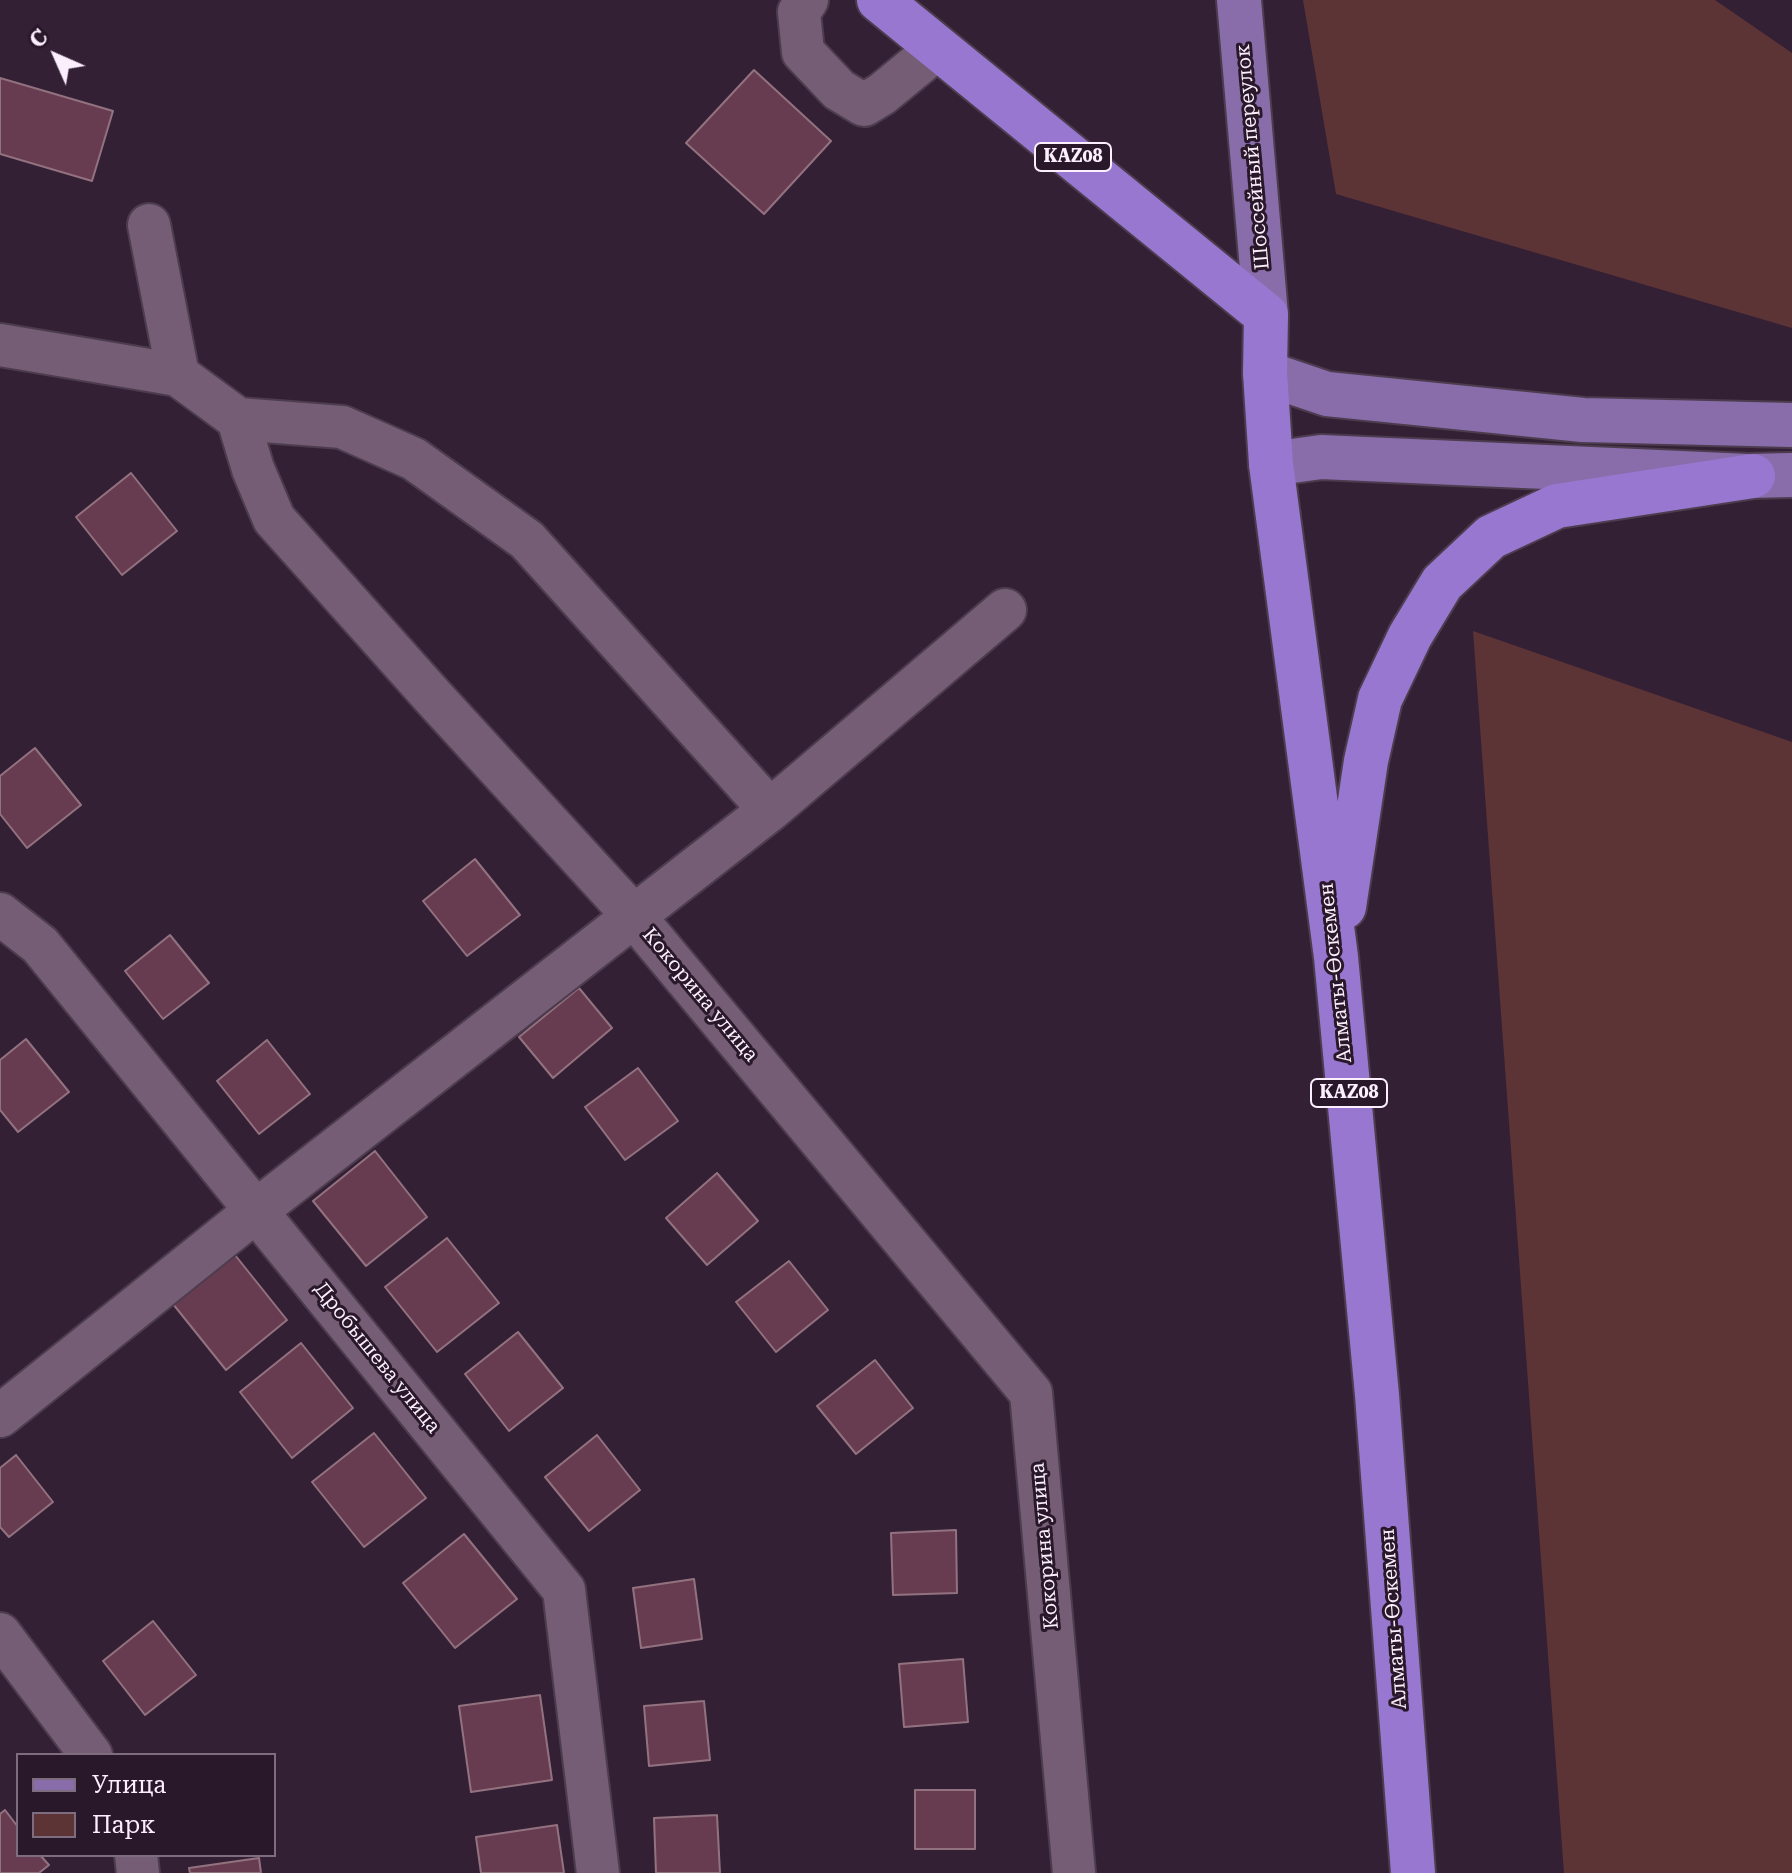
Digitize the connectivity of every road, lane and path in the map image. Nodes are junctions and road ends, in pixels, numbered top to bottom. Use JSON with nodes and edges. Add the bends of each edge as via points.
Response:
{"nodes":[{"id":1,"x":807,"y":0,"type":"edge"},
{"id":2,"x":879,"y":0,"type":"edge"},
{"id":3,"x":1239,"y":0,"type":"edge"},
{"id":4,"x":938,"y":48,"type":"junction"},
{"id":5,"x":149,"y":225,"type":"dead end"},
{"id":6,"x":1266,"y":315,"type":"junction"},
{"id":7,"x":0,"y":345,"type":"edge"},
{"id":8,"x":1265,"y":373,"type":"junction"},
{"id":9,"x":178,"y":375,"type":"junction"},
{"id":10,"x":238,"y":419,"type":"junction"},
{"id":11,"x":1792,"y":425,"type":"edge"},
{"id":12,"x":1271,"y":464,"type":"junction"},
{"id":13,"x":1772,"y":476,"type":"edge"},
{"id":14,"x":1005,"y":610,"type":"dead end"},
{"id":15,"x":770,"y":810,"type":"junction"},
{"id":16,"x":0,"y":914,"type":"edge"},
{"id":17,"x":633,"y":915,"type":"junction"},
{"id":18,"x":1336,"y":957,"type":"junction"},
{"id":19,"x":257,"y":1210,"type":"junction"},
{"id":20,"x":0,"y":1416,"type":"edge"},
{"id":21,"x":0,"y":1634,"type":"edge"},
{"id":22,"x":89,"y":1753,"type":"edge"},
{"id":23,"x":598,"y":1873,"type":"edge"},
{"id":24,"x":1074,"y":1873,"type":"edge"},
{"id":25,"x":1413,"y":1873,"type":"edge"}],
"edges":[{"from":1,"to":4,"type":"street","via":[[799,12],[803,52],[839,90],[864,105]]},
{"from":2,"to":4,"type":"highway","number":"KAZ08"},
{"from":3,"to":6,"type":"main road","name":"Шоссейный переулок"},
{"from":4,"to":6,"type":"highway","number":"KAZ08"},
{"from":5,"to":9,"type":"street"},
{"from":6,"to":8,"type":"highway","name":"Алматы-Өскемен","number":"KAZ08"},
{"from":7,"to":9,"type":"street"},
{"from":8,"to":11,"type":"main road","via":[[1327,394],[1583,420]]},
{"from":8,"to":12,"type":"highway","name":"Алматы-Өскемен","number":"KAZ08"},
{"from":9,"to":10,"type":"street"},
{"from":10,"to":15,"type":"street","via":[[342,427],[414,459],[515,531]]},
{"from":10,"to":17,"type":"street","name":"Кокорина улица","via":[[274,519]]},
{"from":12,"to":13,"type":"main road","via":[[1321,457]]},
{"from":12,"to":18,"type":"highway","name":"Алматы-Өскемен","number":"KAZ08"},
{"from":13,"to":18,"type":"highway","via":[[1557,506],[1491,537],[1442,583],[1380,699]]},
{"from":14,"to":15,"type":"street"},
{"from":15,"to":17,"type":"street"},
{"from":16,"to":19,"type":"street","name":"Дробышева улица","via":[[40,945]]},
{"from":17,"to":19,"type":"street"},
{"from":17,"to":24,"type":"street","name":"Кокорина улица","via":[[1031,1393]]},
{"from":18,"to":25,"type":"highway","name":"Алматы-Өскемен","number":"KAZ08","via":[[1377,1395]]},
{"from":19,"to":20,"type":"street"},
{"from":19,"to":23,"type":"street","name":"Дробышева улица","via":[[564,1590]]},
{"from":21,"to":22,"type":"street"}]}
